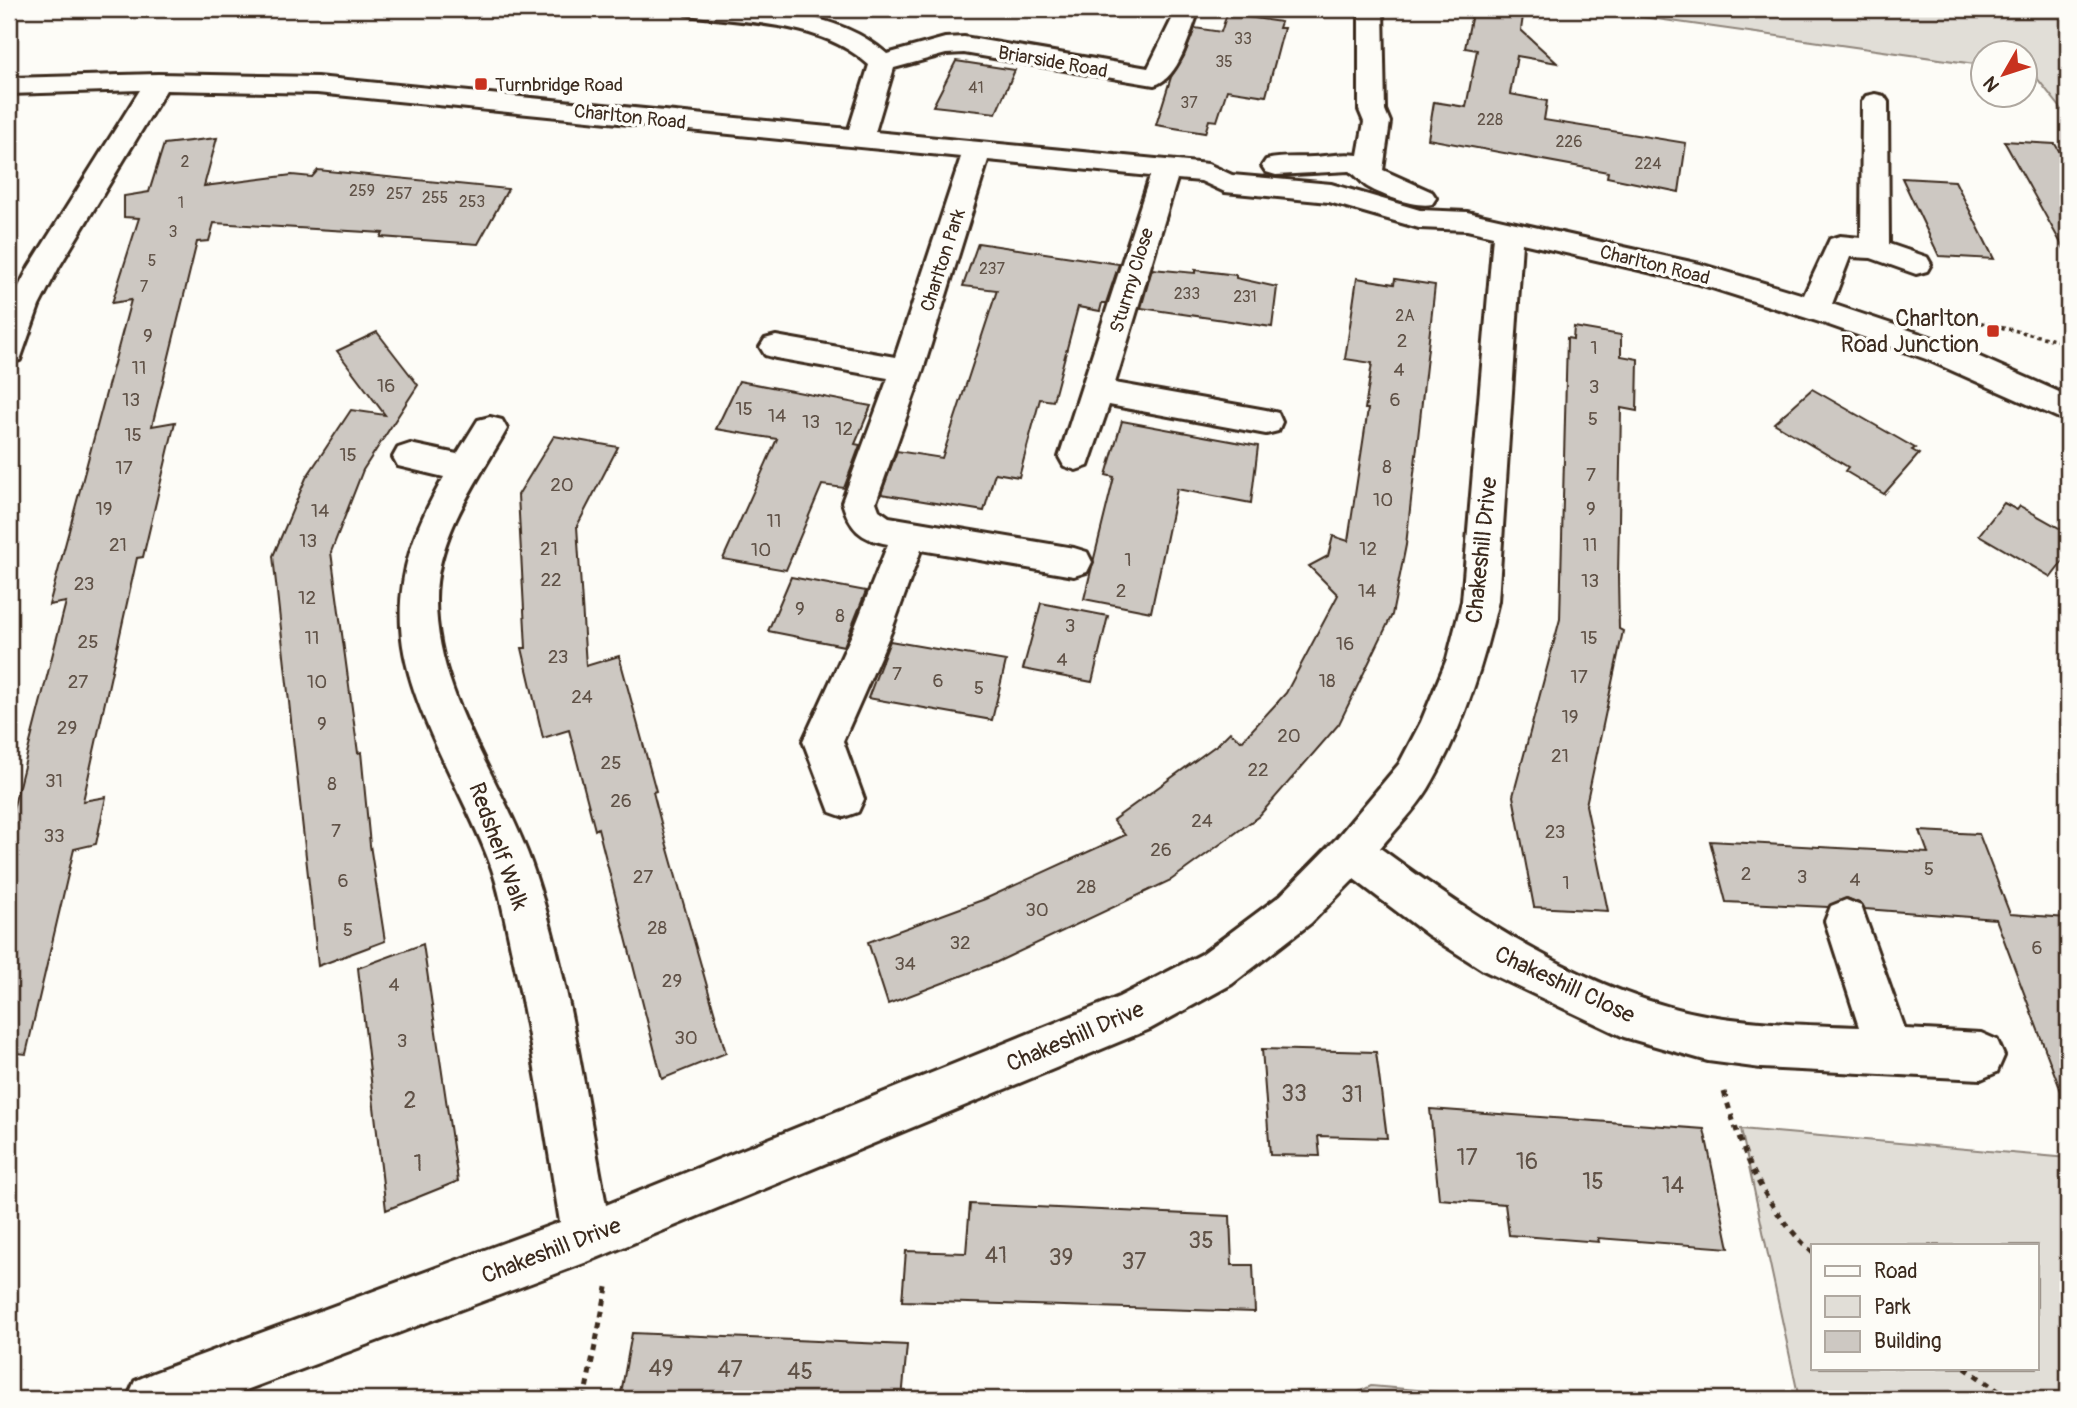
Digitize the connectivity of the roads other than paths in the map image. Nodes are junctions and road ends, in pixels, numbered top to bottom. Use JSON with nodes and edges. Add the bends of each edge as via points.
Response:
{"nodes":[{"id":1,"x":695,"y":9,"type":"edge"},
{"id":2,"x":1371,"y":9,"type":"edge"},
{"id":3,"x":1186,"y":13,"type":"dead end"},
{"id":4,"x":882,"y":63,"type":"junction"},
{"id":5,"x":158,"y":82,"type":"junction"},
{"id":6,"x":9,"y":86,"type":"edge"},
{"id":7,"x":1875,"y":102,"type":"dead end"},
{"id":8,"x":1372,"y":110,"type":"junction"},
{"id":9,"x":860,"y":138,"type":"junction"},
{"id":10,"x":977,"y":150,"type":"junction"},
{"id":11,"x":1166,"y":169,"type":"junction"},
{"id":12,"x":1372,"y":174,"type":"junction"},
{"id":13,"x":1336,"y":179,"type":"junction"},
{"id":14,"x":1467,"y":221,"type":"junction"},
{"id":15,"x":1508,"y":232,"type":"junction"},
{"id":16,"x":1874,"y":248,"type":"junction"},
{"id":17,"x":1916,"y":264,"type":"dead end"},
{"id":18,"x":16,"y":307,"type":"edge"},
{"id":19,"x":1827,"y":313,"type":"junction"},
{"id":20,"x":776,"y":347,"type":"dead end"},
{"id":21,"x":9,"y":352,"type":"edge"},
{"id":22,"x":906,"y":370,"type":"junction"},
{"id":23,"x":1097,"y":391,"type":"junction"},
{"id":24,"x":2068,"y":410,"type":"edge"},
{"id":25,"x":1266,"y":422,"type":"dead end"},
{"id":26,"x":490,"y":429,"type":"dead end"},
{"id":27,"x":410,"y":457,"type":"dead end"},
{"id":28,"x":1076,"y":457,"type":"dead end"},
{"id":29,"x":466,"y":469,"type":"junction"},
{"id":30,"x":909,"y":536,"type":"junction"},
{"id":31,"x":1074,"y":562,"type":"dead end"},
{"id":32,"x":844,"y":799,"type":"dead end"},
{"id":33,"x":1352,"y":852,"type":"junction"},
{"id":34,"x":1846,"y":921,"type":"dead end"},
{"id":35,"x":1890,"y":1052,"type":"junction"},
{"id":36,"x":1981,"y":1056,"type":"dead end"},
{"id":37,"x":603,"y":1231,"type":"junction"},
{"id":38,"x":153,"y":1399,"type":"edge"}],
"edges":[{"from":1,"to":4,"type":"street","via":[[792,23],[833,34],[873,51]]},
{"from":2,"to":8,"type":"street"},
{"from":3,"to":4,"type":"street","name":"Briarside Road","via":[[1154,77],[964,45]]},
{"from":4,"to":9,"type":"street"},
{"from":5,"to":6,"type":"street","name":"Charlton Road","via":[[125,74]]},
{"from":5,"to":9,"type":"street","name":"Charlton Road","via":[[317,85]]},
{"from":5,"to":18,"type":"street"},
{"from":7,"to":16,"type":"street"},
{"from":8,"to":12,"type":"street","via":[[1377,122]]},
{"from":8,"to":13,"type":"street","via":[[1356,124]]},
{"from":9,"to":10,"type":"street","name":"Charlton Road"},
{"from":10,"to":11,"type":"street","name":"Charlton Road"},
{"from":10,"to":22,"type":"street","name":"Charlton Park"},
{"from":11,"to":13,"type":"street","name":"Charlton Road","via":[[1209,173],[1225,183]]},
{"from":11,"to":23,"type":"street","name":"Sturmy Close"},
{"from":12,"to":13,"type":"street","via":[[1373,188],[1362,195]]},
{"from":12,"to":14,"type":"street","name":"Charlton Road"},
{"from":13,"to":14,"type":"street","name":"Charlton Road","via":[[1419,219]]},
{"from":14,"to":15,"type":"street","name":"Charlton Road"},
{"from":15,"to":19,"type":"street","name":"Charlton Road","via":[[1700,274]]},
{"from":15,"to":33,"type":"street","name":"Chakeshill Drive","via":[[1480,601],[1466,659],[1413,777]]},
{"from":16,"to":17,"type":"street"},
{"from":16,"to":19,"type":"street","via":[[1840,246]]},
{"from":18,"to":21,"type":"street"},
{"from":19,"to":24,"type":"street","name":"Charlton Road","via":[[1937,351]]},
{"from":20,"to":22,"type":"street"},
{"from":22,"to":30,"type":"street","name":"Charlton Park","via":[[859,502],[864,518],[880,529]]},
{"from":23,"to":25,"type":"street"},
{"from":23,"to":28,"type":"street","name":"Sturmy Close"},
{"from":26,"to":29,"type":"street","name":"Redshelf Walk"},
{"from":27,"to":29,"type":"street"},
{"from":29,"to":37,"type":"street","name":"Redshelf Walk","via":[[442,510],[422,564],[420,639],[433,687],[488,803],[513,870]]},
{"from":30,"to":31,"type":"street","name":"Charlton Park"},
{"from":30,"to":32,"type":"street","via":[[823,741]]},
{"from":33,"to":35,"type":"street","name":"Chakeshill Close","via":[[1498,955],[1624,1015],[1708,1038]]},
{"from":33,"to":37,"type":"street","name":"Chakeshill Drive","via":[[1296,909],[1217,969],[1134,1013]]},
{"from":34,"to":35,"type":"street"},
{"from":35,"to":36,"type":"street","name":"Chakeshill Close"},
{"from":37,"to":38,"type":"street","name":"Chakeshill Drive"}]}
